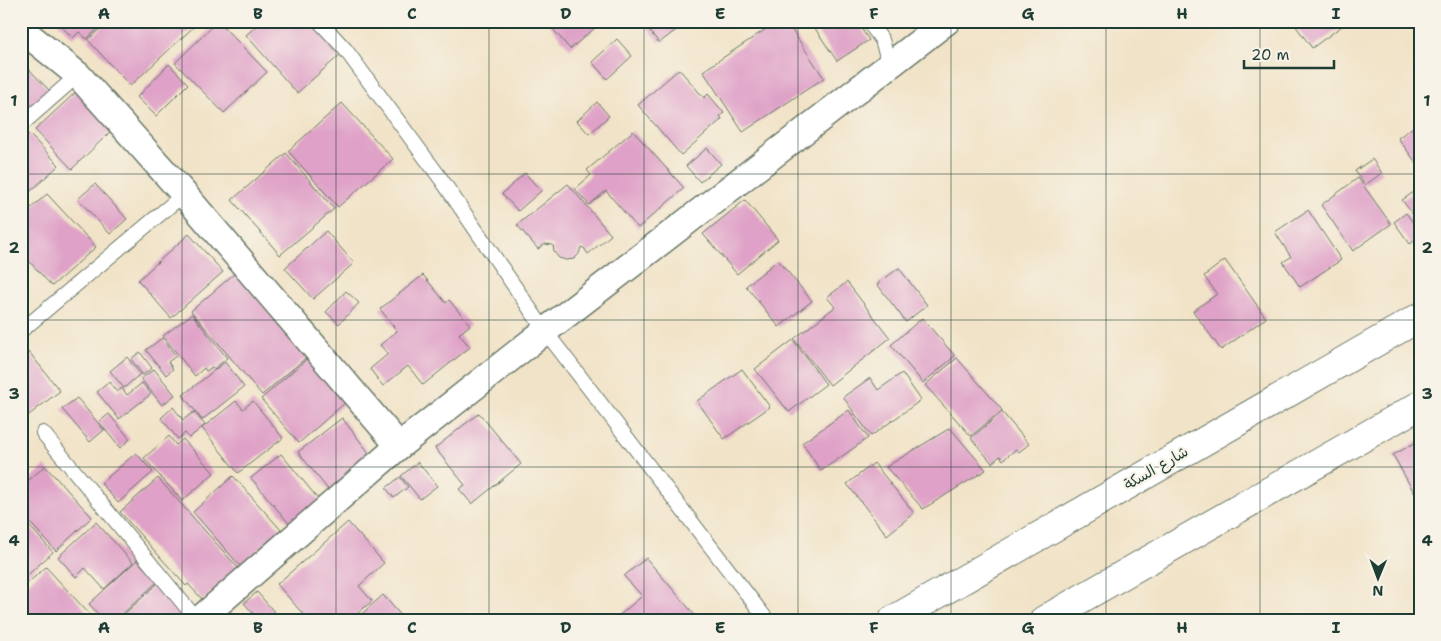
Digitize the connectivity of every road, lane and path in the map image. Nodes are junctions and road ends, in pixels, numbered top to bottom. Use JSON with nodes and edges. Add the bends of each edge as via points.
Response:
{"nodes":[{"id":1,"x":319,"y":21,"type":"edge"},
{"id":2,"x":868,"y":21,"type":"edge"},
{"id":3,"x":947,"y":21,"type":"edge"},
{"id":4,"x":21,"y":28,"type":"edge"},
{"id":5,"x":890,"y":66,"type":"junction"},
{"id":6,"x":78,"y":75,"type":"junction"},
{"id":7,"x":21,"y":125,"type":"edge"},
{"id":8,"x":184,"y":194,"type":"junction"},
{"id":9,"x":1420,"y":317,"type":"edge"},
{"id":10,"x":21,"y":331,"type":"edge"},
{"id":11,"x":545,"y":331,"type":"junction"},
{"id":12,"x":1420,"y":405,"type":"edge"},
{"id":13,"x":43,"y":433,"type":"dead end"},
{"id":14,"x":399,"y":446,"type":"junction"},
{"id":15,"x":198,"y":620,"type":"edge"},
{"id":16,"x":767,"y":620,"type":"edge"},
{"id":17,"x":893,"y":620,"type":"edge"},
{"id":18,"x":1044,"y":620,"type":"edge"}],
"edges":[{"from":1,"to":11,"type":"lane","via":[[345,49],[441,180]]},
{"from":2,"to":5,"type":"lane","via":[[882,40]]},
{"from":3,"to":5,"type":"street"},
{"from":4,"to":6,"type":"street"},
{"from":5,"to":11,"type":"street"},
{"from":6,"to":7,"type":"lane"},
{"from":6,"to":8,"type":"street"},
{"from":8,"to":10,"type":"lane"},
{"from":8,"to":14,"type":"street"},
{"from":9,"to":17,"type":"main road","name":"شارع السكة"},
{"from":11,"to":14,"type":"street"},
{"from":11,"to":16,"type":"lane"},
{"from":12,"to":18,"type":"main road"},
{"from":13,"to":15,"type":"lane"},
{"from":14,"to":15,"type":"street"}]}
